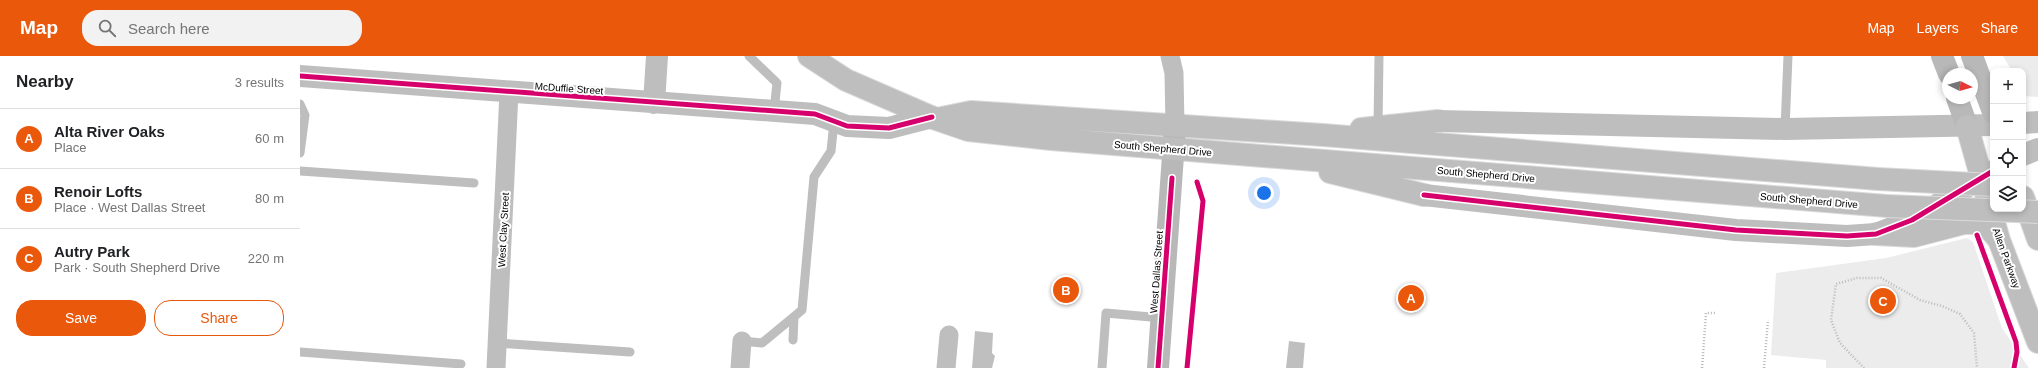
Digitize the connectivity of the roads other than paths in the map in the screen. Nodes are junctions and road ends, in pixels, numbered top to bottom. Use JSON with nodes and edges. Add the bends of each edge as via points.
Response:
{"nodes":[{"id":1,"x":657,"y":56,"type":"edge"},
{"id":2,"x":750,"y":56,"type":"edge"},
{"id":3,"x":809,"y":56,"type":"edge"},
{"id":4,"x":1170,"y":56,"type":"edge"},
{"id":5,"x":1378,"y":56,"type":"edge"},
{"id":6,"x":1788,"y":56,"type":"edge"},
{"id":7,"x":1942,"y":56,"type":"edge"},
{"id":8,"x":1972,"y":56,"type":"edge"},
{"id":9,"x":1947,"y":68,"type":"edge"},
{"id":10,"x":300,"y":79,"type":"edge"},
{"id":11,"x":509,"y":92,"type":"junction"},
{"id":12,"x":654,"y":103,"type":"junction"},
{"id":13,"x":300,"y":104,"type":"edge"},
{"id":14,"x":1959,"y":104,"type":"edge"},
{"id":15,"x":1990,"y":104,"type":"edge"},
{"id":16,"x":774,"y":112,"type":"junction"},
{"id":17,"x":934,"y":118,"type":"junction"},
{"id":18,"x":834,"y":122,"type":"junction"},
{"id":19,"x":2038,"y":122,"type":"edge"},
{"id":20,"x":2026,"y":123,"type":"edge"},
{"id":21,"x":1990,"y":125,"type":"edge"},
{"id":22,"x":1378,"y":126,"type":"junction"},
{"id":23,"x":1967,"y":126,"type":"junction"},
{"id":24,"x":1175,"y":127,"type":"junction"},
{"id":25,"x":1786,"y":129,"type":"junction"},
{"id":26,"x":1322,"y":135,"type":"junction"},
{"id":27,"x":1174,"y":148,"type":"junction"},
{"id":28,"x":2038,"y":149,"type":"edge"},
{"id":29,"x":300,"y":153,"type":"edge"},
{"id":30,"x":2026,"y":154,"type":"edge"},
{"id":31,"x":1263,"y":156,"type":"junction"},
{"id":32,"x":300,"y":171,"type":"edge"},
{"id":33,"x":1989,"y":178,"type":"edge"},
{"id":34,"x":474,"y":183,"type":"dead end"},
{"id":35,"x":2026,"y":186,"type":"edge"},
{"id":36,"x":2038,"y":186,"type":"edge"},
{"id":37,"x":2026,"y":205,"type":"edge"},
{"id":38,"x":2038,"y":212,"type":"edge"},
{"id":39,"x":1876,"y":234,"type":"junction"},
{"id":40,"x":2038,"y":239,"type":"edge"},
{"id":41,"x":1999,"y":240,"type":"junction"},
{"id":42,"x":794,"y":317,"type":"junction"},
{"id":43,"x":1162,"y":318,"type":"junction"},
{"id":44,"x":949,"y":335,"type":"dead end"},
{"id":45,"x":793,"y":340,"type":"dead end"},
{"id":46,"x":742,"y":341,"type":"joint"},
{"id":47,"x":2038,"y":342,"type":"edge"},
{"id":48,"x":497,"y":343,"type":"junction"},
{"id":49,"x":300,"y":352,"type":"edge"},
{"id":50,"x":630,"y":352,"type":"dead end"},
{"id":51,"x":461,"y":364,"type":"dead end"},
{"id":52,"x":496,"y":368,"type":"edge"},
{"id":53,"x":740,"y":368,"type":"edge"},
{"id":54,"x":946,"y":368,"type":"edge"},
{"id":55,"x":1102,"y":368,"type":"edge"},
{"id":56,"x":1158,"y":368,"type":"edge"}],
"edges":[{"from":1,"to":12,"type":"main road"},
{"from":2,"to":16,"type":"lane","via":[[776,83]]},
{"from":3,"to":17,"type":"main road","name":"South Shepherd Drive","via":[[846,80]]},
{"from":4,"to":24,"type":"street","via":[[1174,73]]},
{"from":5,"to":22,"type":"lane"},
{"from":6,"to":25,"type":"lane"},
{"from":7,"to":9,"type":"main road"},
{"from":8,"to":15,"type":"main road"},
{"from":10,"to":11,"type":"main road","name":"McDuffie Street"},
{"from":11,"to":12,"type":"main road","name":"McDuffie Street"},
{"from":11,"to":48,"type":"street","name":"West Clay Street"},
{"from":12,"to":16,"type":"main road","name":"McDuffie Street"},
{"from":13,"to":29,"type":"lane","via":[[305,115]]},
{"from":14,"to":23,"type":"main road"},
{"from":16,"to":18,"type":"main road","name":"McDuffie Street","via":[[815,114]]},
{"from":17,"to":18,"type":"main road","name":"McDuffie Street","via":[[889,128],[847,126]]},
{"from":17,"to":24,"type":"main road","via":[[971,112]]},
{"from":17,"to":27,"type":"main road","name":"South Shepherd Drive","via":[[968,130]]},
{"from":18,"to":42,"type":"lane","via":[[831,152],[814,177],[802,310]]},
{"from":19,"to":20,"type":"main road"},
{"from":21,"to":23,"type":"main road"},
{"from":22,"to":25,"type":"main road","via":[[1438,121]]},
{"from":22,"to":26,"type":"main road"},
{"from":23,"to":25,"type":"main road"},
{"from":23,"to":33,"type":"main road","name":"Allen Parkway"},
{"from":24,"to":26,"type":"main road"},
{"from":24,"to":27,"type":"main road","name":"West Dallas Street"},
{"from":26,"to":33,"type":"main road","bridge":true,"via":[[1878,179]]},
{"from":27,"to":31,"type":"main road","name":"South Shepherd Drive"},
{"from":27,"to":43,"type":"main road","name":"West Dallas Street"},
{"from":28,"to":30,"type":"main road"},
{"from":31,"to":38,"type":"main road","name":"South Shepherd Drive","bridge":true,"via":[[1887,206]]},
{"from":31,"to":39,"type":"main road","via":[[1424,195],[1736,230],[1848,236]]},
{"from":32,"to":34,"type":"lane"},
{"from":33,"to":39,"type":"main road","via":[[1912,220]]},
{"from":33,"to":41,"type":"main road","name":"Allen Parkway"},
{"from":35,"to":36,"type":"main road"},
{"from":37,"to":40,"type":"main road"},
{"from":39,"to":41,"type":"main road","via":[[1914,236],[1978,223],[1989,228]]},
{"from":41,"to":47,"type":"main road","name":"Allen Parkway"},
{"from":42,"to":45,"type":"lane"},
{"from":42,"to":46,"type":"lane","via":[[762,343]]},
{"from":43,"to":55,"type":"lane","via":[[1106,313]]},
{"from":43,"to":56,"type":"main road","name":"West Dallas Street"},
{"from":44,"to":54,"type":"street"},
{"from":46,"to":53,"type":"street"},
{"from":48,"to":50,"type":"lane"},
{"from":48,"to":52,"type":"street","name":"West Clay Street"},
{"from":49,"to":51,"type":"lane"}]}
